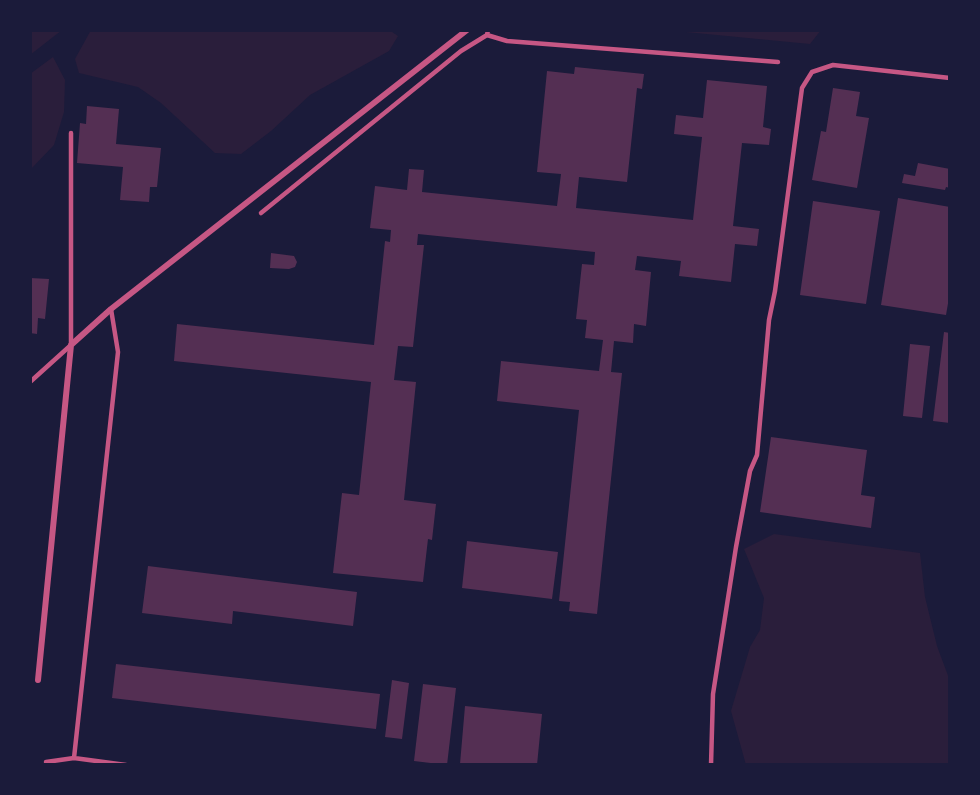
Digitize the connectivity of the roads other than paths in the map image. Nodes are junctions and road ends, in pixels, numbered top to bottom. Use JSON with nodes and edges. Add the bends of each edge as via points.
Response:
{"nodes":[{"id":1,"x":467,"y":30,"type":"edge"},
{"id":2,"x":488,"y":33,"type":"edge"},
{"id":3,"x":778,"y":62,"type":"dead end"},
{"id":4,"x":950,"y":78,"type":"edge"},
{"id":5,"x":71,"y":133,"type":"dead end"},
{"id":6,"x":261,"y":213,"type":"dead end"},
{"id":7,"x":111,"y":309,"type":"junction"},
{"id":8,"x":71,"y":345,"type":"junction"},
{"id":9,"x":30,"y":382,"type":"edge"},
{"id":10,"x":38,"y":680,"type":"dead end"},
{"id":11,"x":74,"y":758,"type":"junction"},
{"id":12,"x":46,"y":762,"type":"dead end"},
{"id":13,"x":126,"y":765,"type":"edge"},
{"id":14,"x":711,"y":765,"type":"edge"}],
"edges":[{"from":1,"to":7,"type":"street"},
{"from":2,"to":3,"type":"lane","via":[[507,41]]},
{"from":2,"to":6,"type":"lane","via":[[460,51]]},
{"from":4,"to":14,"type":"lane","via":[[833,65],[812,72],[801,88],[769,321],[757,455],[750,471],[736,547],[713,694]]},
{"from":5,"to":8,"type":"lane"},
{"from":7,"to":8,"type":"street"},
{"from":7,"to":11,"type":"lane","via":[[118,352]]},
{"from":8,"to":9,"type":"lane"},
{"from":8,"to":10,"type":"street"},
{"from":11,"to":12,"type":"lane"},
{"from":11,"to":13,"type":"lane"}]}
